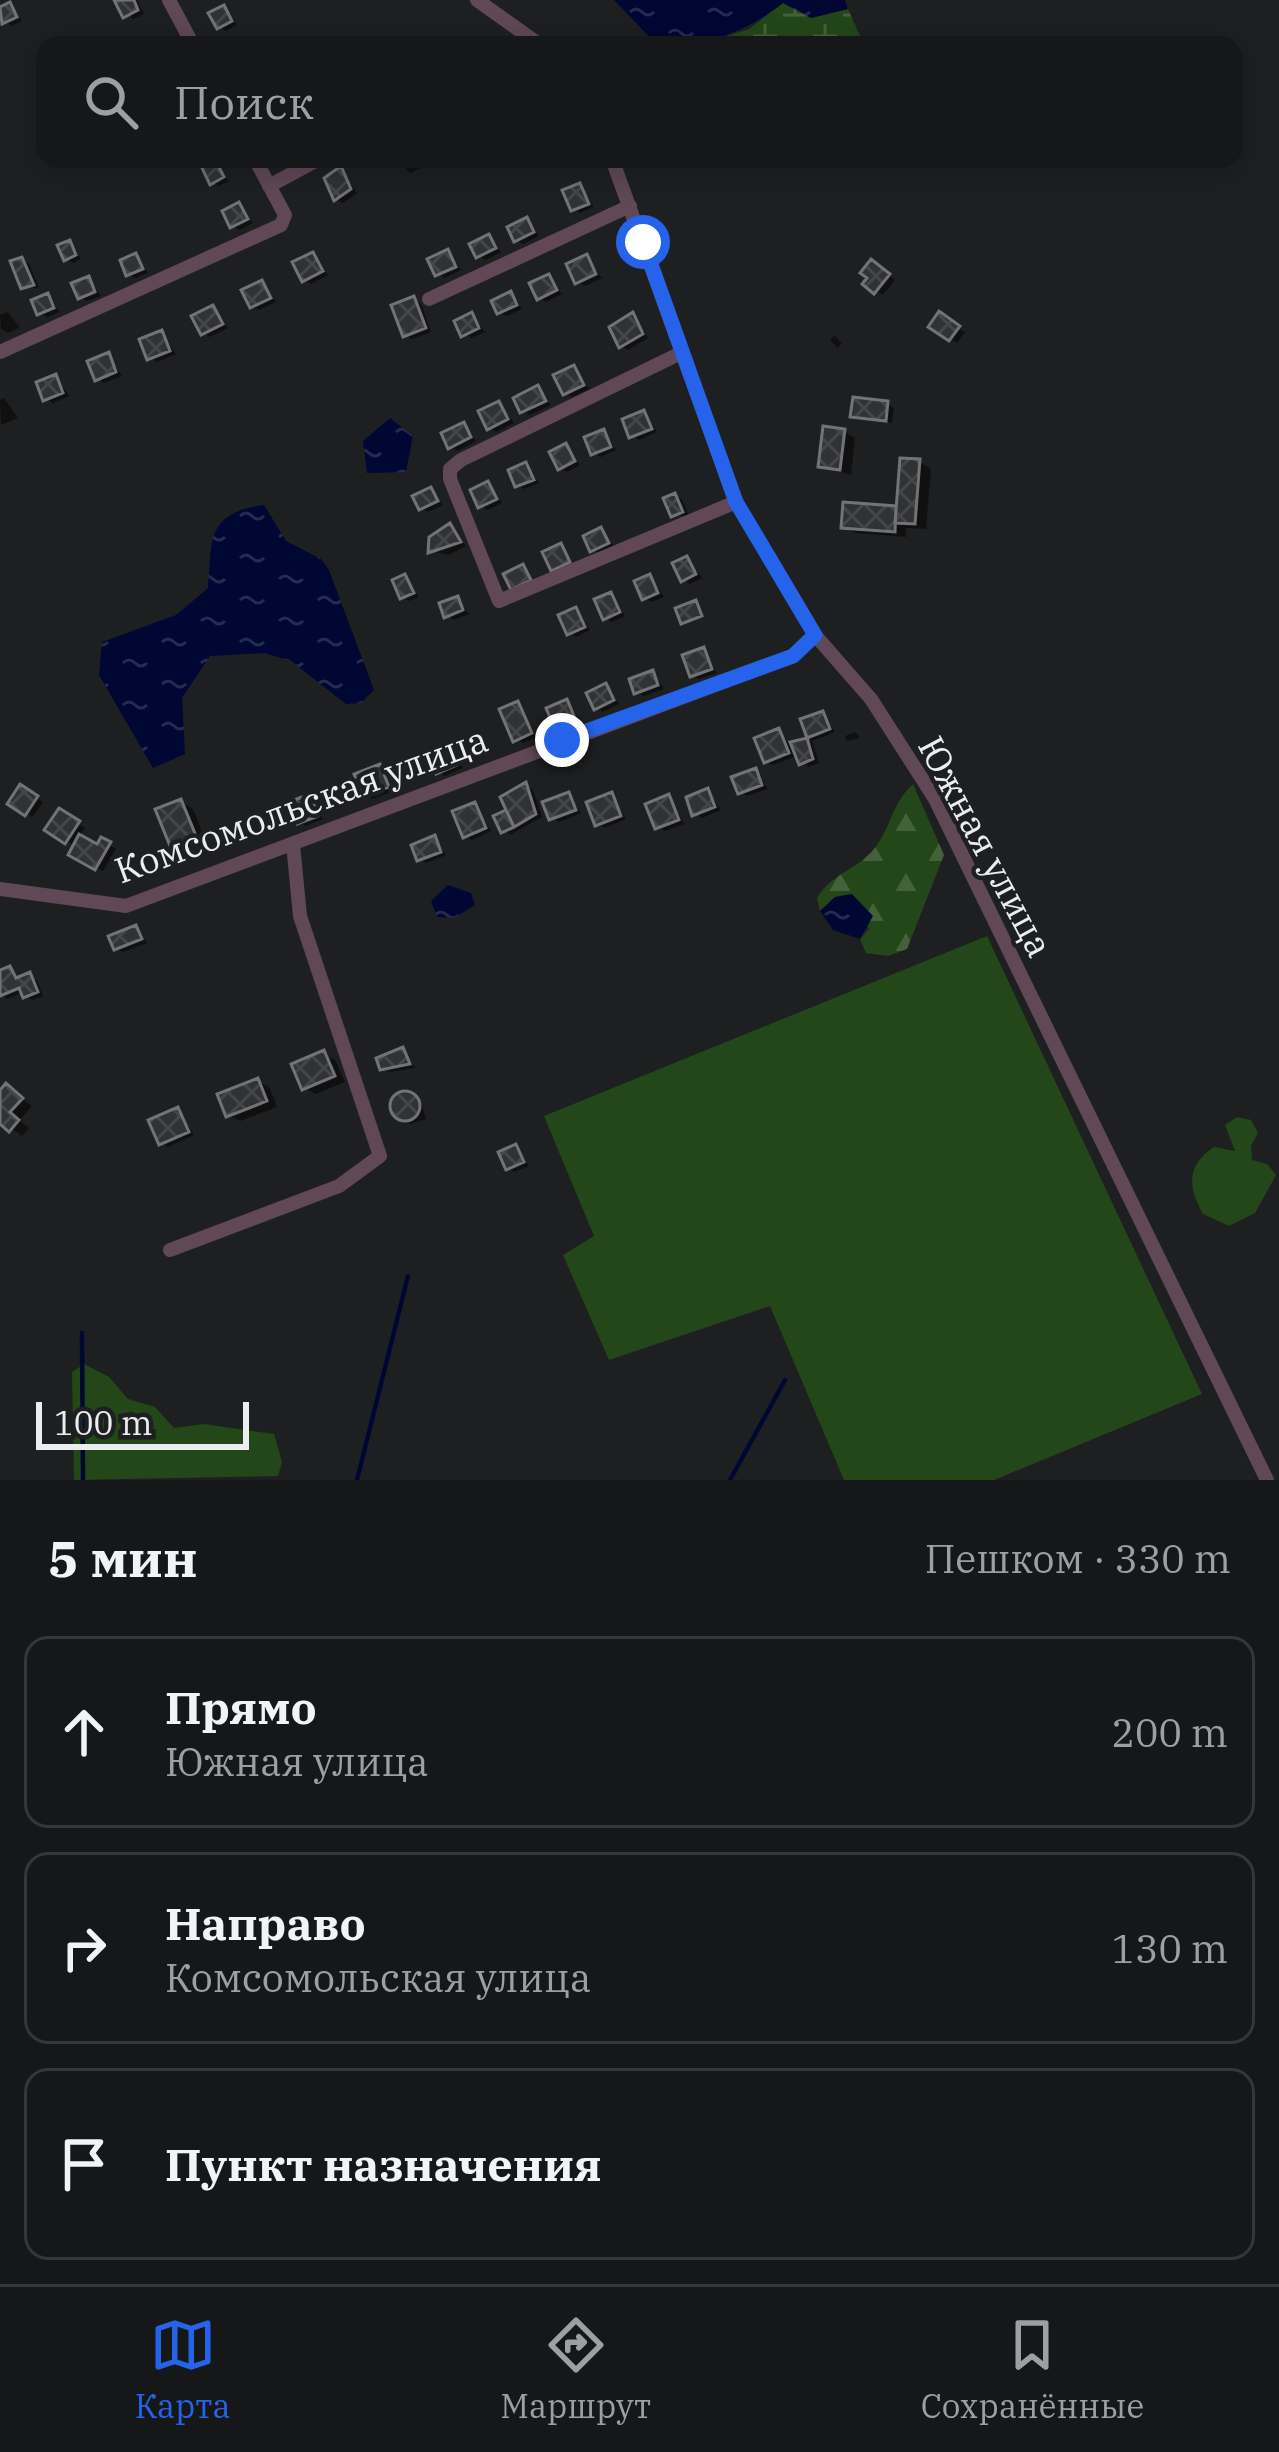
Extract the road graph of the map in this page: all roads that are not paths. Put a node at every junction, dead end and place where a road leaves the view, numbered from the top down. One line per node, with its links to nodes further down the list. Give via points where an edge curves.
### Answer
1 (169, 0): 3 (street)
2 (477, 0): 4 (street)
3 (188, 36)
4 (527, 36)
5 (259, 168): 8 (street)
6 (302, 168): 8 (street)
7 (615, 168): 9 (street, Южная улица)
8 (269, 186): 11 (street, via 285,215 263,237)
9 (630, 206): 10 (street); 12 (street, Южная улица)
10 (430, 299)
11 (0, 352)
12 (681, 352): 13 (street, Южная улица); 13 (street, via 450,469 499,602)
13 (736, 502): 14 (street, Южная улица)
14 (815, 635): 15 (street, Комсомольская улица, via 793,656); 18 (street, Южная улица, via 871,699 935,799)
15 (293, 844): 16 (street, Комсомольская улица, via 126,906); 17 (street, via 300,916 380,1156 339,1186)
16 (0, 889)
17 (170, 1250)
18 (1267, 1480)

